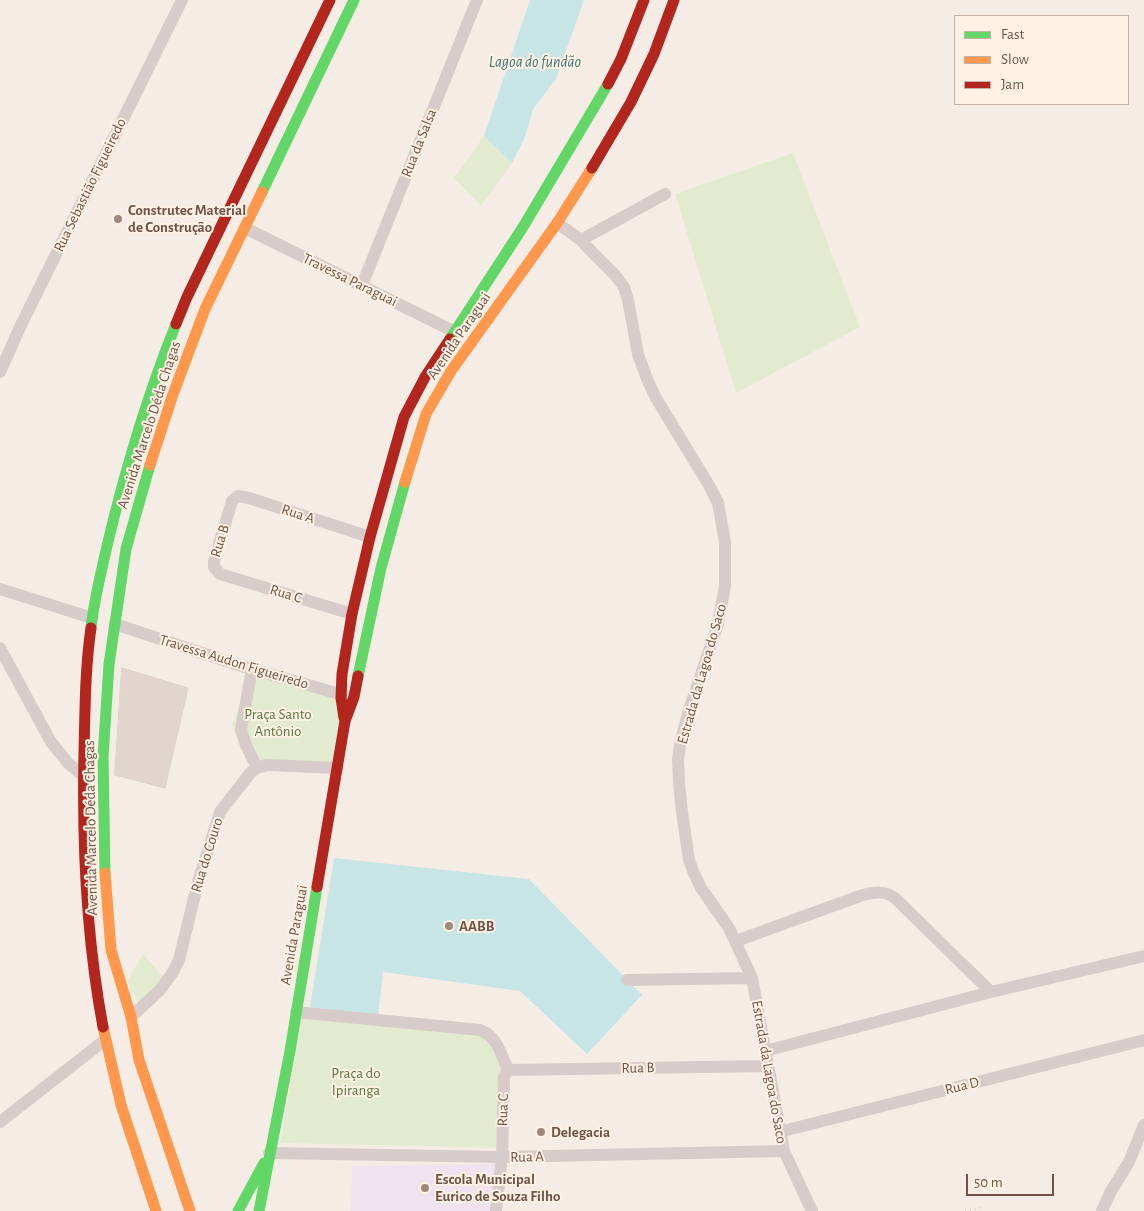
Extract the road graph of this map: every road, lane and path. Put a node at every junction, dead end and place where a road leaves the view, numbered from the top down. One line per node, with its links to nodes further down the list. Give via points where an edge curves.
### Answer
1 (182, 0): 17 (street, Rua Sebastião Figueiredo)
2 (330, 0): 7 (main road, Avenida Marcelo Déda Chagas)
3 (354, 0): 8 (main road, Avenida Marcelo Déda Chagas)
4 (477, 0): 15 (street, Rua da Salsa)
5 (644, 0): 16 (main road, Avenida Paraguai, via 604,92)
6 (674, 0): 12 (main road, Avenida Paraguai, via 654,54 631,102)
7 (258, 152): 8 (main road); 9 (main road, Avenida Marcelo Déda Chagas)
8 (277, 161): 10 (main road, Avenida Marcelo Déda Chagas)
9 (247, 175): 10 (main road); 20 (main road, Avenida Marcelo Déda Chagas, via 167,345 136,433)
10 (266, 183): 13 (main road, Avenida Marcelo Déda Chagas)
11 (665, 194): 14 (street)
12 (557, 223): 14 (street, Estrada da Lagoa do Saco); 31 (main road, Avenida Paraguai, via 451,371 426,414)
13 (245, 228): 15 (street, Travessa Paraguai); 21 (main road, Avenida Marcelo Déda Chagas, via 205,309 172,397)
14 (581, 240): 35 (street, Estrada da Lagoa do Saco, via 624,287 645,373 656,398 715,496 721,516 726,559 722,607 688,713 678,760 688,854 693,872)
15 (362, 285): 16 (street, Travessa Paraguai)
16 (455, 332): 19 (main road, Avenida Paraguai, via 425,377 404,417)
17 (0, 372)
18 (231, 505): 19 (street, Rua A, via 235,497 249,498); 24 (street, Rua B, via 213,564)
19 (370, 537): 26 (main road, Avenida Paraguai)
20 (108, 545): 21 (main road); 22 (main road, Avenida Marcelo Déda Chagas)
21 (126, 549): 23 (main road, Avenida Marcelo Déda Chagas)
22 (103, 564): 23 (main road); 27 (main road, Avenida Marcelo Déda Chagas)
23 (123, 569): 28 (main road, Avenida Marcelo Déda Chagas)
24 (220, 574): 26 (street, Rua C)
25 (0, 588): 27 (street)
26 (352, 614): 31 (main road, Avenida Paraguai, via 343,666)
27 (92, 618): 34 (main road, Avenida Marcelo Déda Chagas)
28 (115, 624): 30 (street, Travessa Audon Figueiredo); 41 (main road, Avenida Marcelo Déda Chagas, via 103,757 105,883 111,950)
29 (0, 648): 34 (street, via 51,742)
30 (252, 669): 31 (street, Travessa Audon Figueiredo); 32 (street, via 241,730)
31 (348, 696): 33 (main road, Avenida Paraguai)
32 (257, 768): 33 (street); 41 (street, Rua do Couro, via 250,772 217,819 180,960 160,990)
33 (337, 768): 40 (main road, Avenida Paraguai)
34 (83, 776): 42 (main road, Avenida Marcelo Déda Chagas, via 86,900 91,958)
35 (736, 940): 37 (street, Estrada da Lagoa do Saco); 39 (street, via 860,896 885,893 895,898)
36 (1144, 956): 39 (street)
37 (752, 978): 38 (street); 44 (street, Estrada da Lagoa do Saco)
38 (627, 980)
39 (991, 992): 44 (street)
40 (296, 1012): 46 (street, via 480,1030 494,1039); 53 (main road, Avenida Paraguai, via 283,1094)
41 (132, 1017): 50 (main road, Avenida Marcelo Déda Chagas, via 139,1060 156,1120)
42 (105, 1040): 47 (street); 51 (main road, Avenida Marcelo Déda Chagas, via 132,1127)
43 (1144, 1040): 49 (street, Rua D)
44 (765, 1050): 45 (street, Estrada da Lagoa do Saco)
45 (768, 1066): 46 (street, Rua B); 49 (street, Estrada da Lagoa do Saco)
46 (508, 1070): 54 (street, Rua C, via 504,1078)
47 (0, 1122)
48 (1144, 1125): 63 (street, via 1129,1162)
49 (779, 1132): 52 (street, Estrada da Lagoa do Saco)
50 (158, 1142): 51 (main road); 57 (main road, Avenida Marcelo Déda Chagas)
51 (134, 1150): 56 (main road, Avenida Marcelo Déda Chagas)
52 (784, 1151): 54 (street, Rua A); 61 (street, Estrada da Lagoa do Saco)
53 (269, 1153): 54 (street, Rua A); 58 (main road, Avenida Paraguai); 59 (main road, Avenida Paraguai, via 264,1196)
54 (502, 1158): 60 (street, Rua C)
55 (983, 1207): 62 (path)
56 (156, 1211)
57 (190, 1211)
58 (238, 1211)
59 (258, 1211)
60 (496, 1211)
61 (812, 1211)
62 (964, 1211)
63 (1102, 1211)

